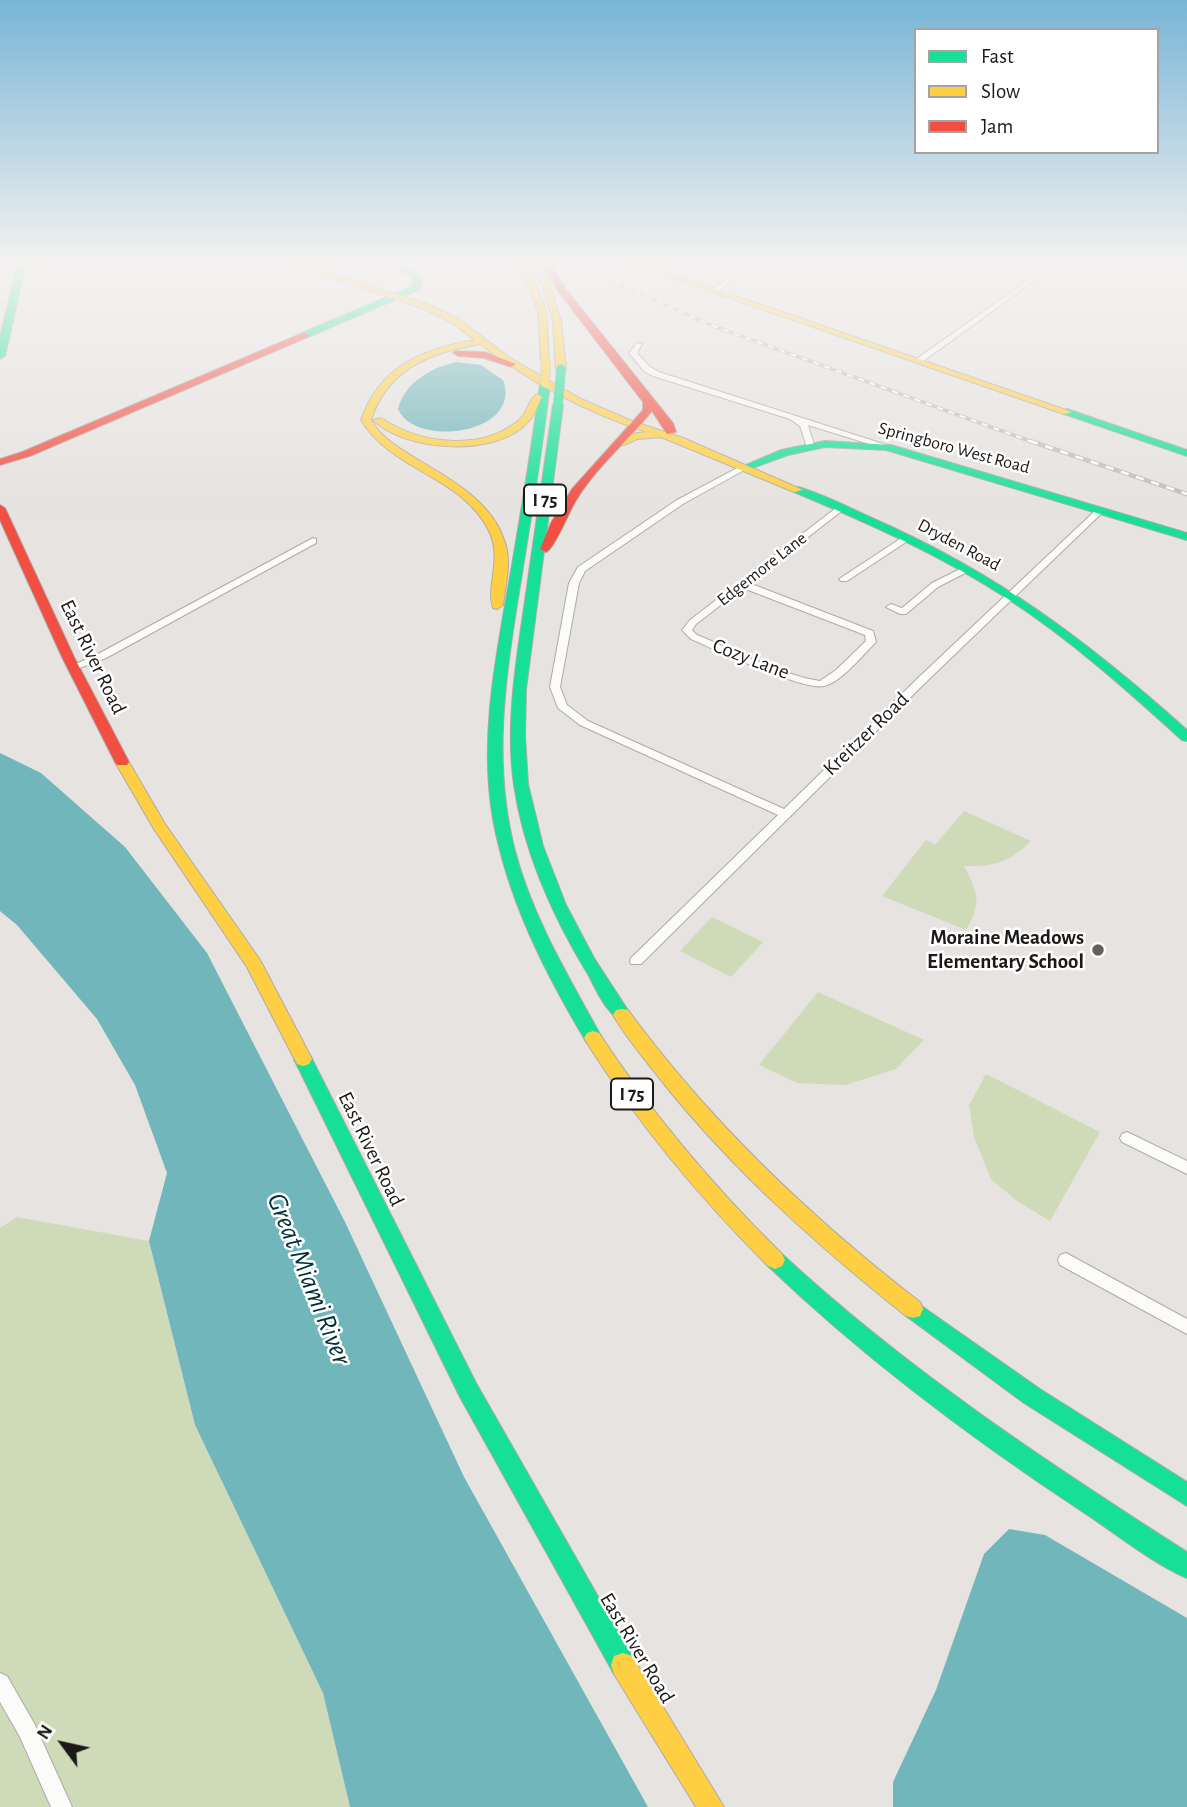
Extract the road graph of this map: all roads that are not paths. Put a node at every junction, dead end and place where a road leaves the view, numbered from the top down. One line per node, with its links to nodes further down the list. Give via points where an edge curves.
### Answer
1 (277, 346): 25 (main road)
2 (461, 346): 42 (main road, via 434,353 396,372 374,393 366,420 378,438 466,497 494,532 502,567 490,648)
3 (467, 346): 12 (main road)
4 (487, 346): 14 (main road, Dryden Road)
5 (500, 346): 19 (main road, Dryden Road)
6 (550, 346): 15 (main road, I 75)
7 (556, 346): 15 (main road, I 75)
8 (607, 346): 16 (main road)
9 (637, 346): 18 (street, via 632,353 651,372)
10 (878, 346): 13 (main road)
11 (938, 346): 13 (street)
12 (429, 359): 14 (main road, via 475,354); 17 (main road, via 392,382 377,401 380,423 405,438 458,442 503,434 528,417)
13 (919, 360): 24 (main road)
14 (511, 364): 19 (main road, Dryden Road, via 568,396)
15 (554, 365): 17 (main road, I 75, bridge); 36 (main road, I 75, bridge, via 558,405)
16 (639, 387): 19 (main road, via 649,405); 20 (main road, via 669,425)
17 (542, 392): 42 (main road, I 75)
18 (797, 419): 21 (street, via 806,428); 23 (street)
19 (636, 421): 20 (main road, Dryden Road); 22 (main road)
20 (669, 436): 22 (main road, via 635,436); 26 (main road, Dryden Road)
21 (810, 445): 23 (main road, Springboro West Road, via 848,443); 26 (main road, Springboro West Road, via 787,449)
22 (616, 446): 36 (main road, via 576,491 557,523)
23 (896, 449): 29 (main road, Springboro West Road)
24 (1187, 453)
25 (0, 463)
26 (744, 468): 28 (main road, Dryden Road); 44 (street, Springboro West Road, via 680,502 581,569 574,583 555,687 562,706 584,723)
27 (0, 508): 40 (main road, East River Road)
28 (839, 510): 31 (main road, Dryden Road); 35 (street, Edgemore Lane)
29 (1100, 511): 30 (main road, Springboro West Road); 37 (street, Kreitzer Road)
30 (1187, 537)
31 (906, 538): 33 (main road, Dryden Road); 34 (street)
32 (313, 541): 40 (street)
33 (966, 569): 37 (main road, Dryden Road); 38 (street, via 935,585 903,612)
34 (844, 579)
35 (742, 584): 39 (street, Edgemore Lane); 41 (street, via 866,631 872,639 826,682)
36 (531, 594): 50 (main road, I 75, via 516,732 525,809 562,912 602,985 645,1046 729,1146 803,1220 866,1273 986,1362)
37 (1010, 595): 43 (main road, Dryden Road, via 1078,641); 44 (street, Kreitzer Road)
38 (891, 607)
39 (687, 631): 41 (street, Cozy Lane)
40 (74, 667): 54 (main road, East River Road, via 144,803 257,968 502,1452 610,1644)
41 (817, 684)
42 (497, 697): 51 (main road, I 75, via 494,745 500,811 524,903 570,1001 682,1161 778,1262 893,1364 998,1441)
43 (1187, 737)
44 (785, 814): 45 (street, Kreitzer Road)
45 (636, 961)
46 (1127, 1138): 47 (street)
47 (1187, 1168)
48 (1066, 1260): 49 (street)
49 (1187, 1326)
50 (1187, 1495)
51 (1187, 1566)
52 (0, 1683): 53 (street)
53 (62, 1807)
54 (712, 1807)

